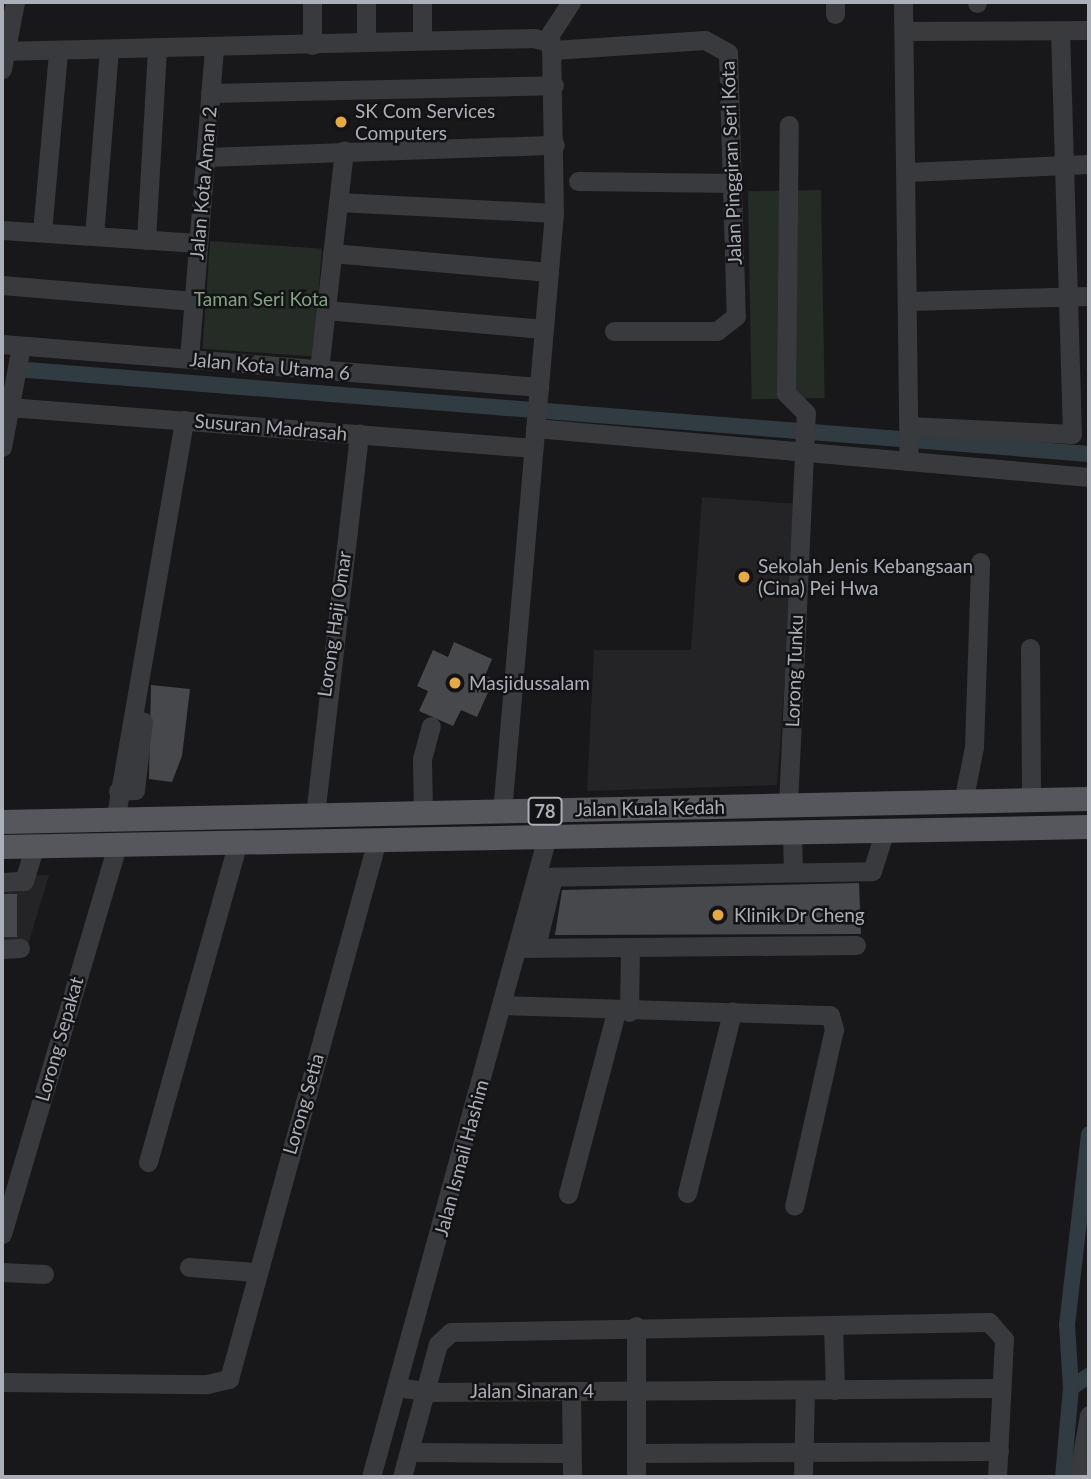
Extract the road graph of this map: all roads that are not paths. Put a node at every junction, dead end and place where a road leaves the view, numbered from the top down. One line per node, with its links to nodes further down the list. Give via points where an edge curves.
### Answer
1 (15, 2): 18 (street)
2 (312, 2): 12 (street)
3 (366, 2): 11 (street)
4 (422, 2): 10 (street)
5 (570, 2): 13 (street)
6 (903, 2): 8 (street)
7 (1089, 30): 9 (street)
8 (904, 31): 9 (street); 27 (street)
9 (1060, 31): 26 (street)
10 (422, 40): 11 (street, Jalan Pinggiran Seri Kota); 13 (street, Jalan Pinggiran Seri Kota)
11 (366, 41): 12 (street, Jalan Pinggiran Seri Kota)
12 (312, 45): 14 (street, Jalan Pinggiran Seri Kota)
13 (550, 45): 19 (street); 29 (street, Jalan Pinggiran Seri Kota, via 705,40 719,45 728,53)
14 (214, 48): 17 (street, Jalan Pinggiran Seri Kota); 20 (street, Jalan Kota Aman 2)
15 (58, 51): 16 (street, Jalan Pinggiran Seri Kota); 18 (street, Jalan Pinggiran Seri Kota); 33 (street)
16 (109, 51): 17 (street, Jalan Pinggiran Seri Kota); 34 (street)
17 (157, 51): 35 (street)
18 (3, 57)
19 (554, 85): 20 (street); 22 (street)
20 (210, 93): 24 (street, Jalan Kota Aman 2)
21 (789, 125): 55 (street, Lorong Tunku, via 786,393 806,413)
22 (555, 145): 23 (street); 31 (street)
23 (344, 150): 24 (street); 30 (street)
24 (205, 157): 36 (street, Jalan Kota Aman 2)
25 (1089, 164): 26 (street)
26 (1067, 165): 27 (street); 40 (street)
27 (908, 172): 42 (street)
28 (578, 181): 29 (street)
29 (733, 183): 45 (street, Jalan Pinggiran Seri Kota, via 732,324 718,331)
30 (338, 202): 31 (street); 37 (street)
31 (554, 213): 38 (street)
32 (2, 230): 33 (street)
33 (42, 232): 34 (street)
34 (94, 236): 35 (street)
35 (146, 240): 36 (street)
36 (198, 243): 41 (street, Jalan Kota Aman 2)
37 (332, 253): 38 (street); 43 (street)
38 (549, 272): 44 (street)
39 (2, 285): 41 (street)
40 (1080, 296): 42 (street); 54 (street, via 1072,434)
41 (194, 301): 47 (street, Jalan Kota Aman 2)
42 (909, 301): 54 (street)
43 (326, 310): 44 (street); 48 (street)
44 (544, 329): 51 (street)
45 (614, 331)
46 (11, 345): 47 (street, Jalan Kota Utama 6); 49 (street)
47 (189, 359): 48 (street, Jalan Kota Utama 6)
48 (320, 370): 51 (street, Jalan Kota Utama 6)
49 (7, 384): 50 (street)
50 (9, 407): 52 (street, Susuran Madrasah); 56 (street)
51 (537, 407): 55 (street, Jalan Kota Utama 6); 57 (street)
52 (184, 420): 53 (street, Susuran Madrasah); 63 (street, Lorong Sepakat)
53 (359, 434): 57 (street, Susuran Madrasah); 70 (street, Lorong Haji Omar)
54 (909, 442): 55 (street, Jalan Kota Utama 6); 58 (street)
55 (804, 445): 67 (street, Lorong Tunku)
56 (2, 447)
57 (533, 448): 68 (street)
58 (1089, 477)
59 (980, 562): 66 (street, via 974,747)
60 (1030, 648): 65 (street)
61 (145, 703): 63 (street, via 135,790)
62 (431, 726): 69 (street, via 422,759)
63 (118, 792): 75 (street, Lorong Sepakat)
64 (1089, 799): 65 (main road, Jalan Kuala Kedah / 78)
65 (1031, 800): 66 (main road, Jalan Kuala Kedah / 78)
66 (963, 802): 67 (main road, Jalan Kuala Kedah / 78)
67 (788, 806): 68 (main road, Jalan Kuala Kedah / 78)
68 (502, 811): 69 (main road, Jalan Kuala Kedah / 78)
69 (423, 813): 70 (main road, Jalan Kuala Kedah / 78)
70 (314, 815): 75 (main road, Jalan Kuala Kedah / 78)
71 (2, 822): 75 (main road, Jalan Kuala Kedah / 78)
72 (1089, 827): 73 (main road, Jalan Kuala Kedah / 78)
73 (885, 830): 74 (main road, Jalan Kuala Kedah / 78); 81 (street, via 872,871)
74 (792, 832): 76 (main road, Jalan Kuala Kedah / 78); 81 (street)
75 (116, 833): 78 (main road, Jalan Kuala Kedah / 78); 79 (main road, Jalan Kuala Kedah / 78); 94 (street, Lorong Sepakat)
76 (547, 837): 77 (main road, Jalan Kuala Kedah / 78); 82 (street, Jalan Ismail Hashim)
77 (377, 840): 78 (main road, Jalan Kuala Kedah / 78); 97 (street, Lorong Setia)
78 (238, 842): 90 (street)
79 (35, 846): 80 (main road, Jalan Kuala Kedah / 78); 83 (street, via 24,881)
80 (2, 847)
81 (793, 872): 82 (street)
82 (545, 877): 84 (street, Jalan Ismail Hashim)
83 (2, 882)
84 (520, 941): 86 (street); 87 (street, Jalan Ismail Hashim)
85 (856, 945): 86 (street)
86 (629, 948): 88 (street)
87 (503, 1005): 88 (street); 102 (street, Jalan Ismail Hashim)
88 (622, 1012): 89 (street); 92 (street)
89 (732, 1012): 91 (street); 93 (street, via 825,1012 834,1019)
90 (148, 1162)
91 (687, 1193)
92 (568, 1194)
93 (794, 1206)
94 (2, 1234)
95 (189, 1267): 97 (street)
96 (2, 1272): 98 (street)
97 (255, 1272): 101 (street, Lorong Setia, via 229,1379 207,1384)
98 (44, 1274)
99 (833, 1325): 100 (street); 103 (street, via 997,1324 1004,1339); 105 (street)
100 (636, 1326): 107 (street); 108 (street, via 444,1334)
101 (2, 1382)
102 (398, 1387): 108 (street, Jalan Sinaran 4); 115 (street, Jalan Ismail Hashim)
103 (1000, 1388): 105 (street, Jalan Sinaran 4); 111 (street)
104 (805, 1390): 105 (street, Jalan Sinaran 4); 107 (street, Jalan Sinaran 4); 110 (street)
105 (835, 1390)
106 (571, 1391): 107 (street, Jalan Sinaran 4); 108 (street, Jalan Sinaran 4); 113 (street)
107 (637, 1391): 114 (street)
108 (428, 1392): 112 (street)
109 (1089, 1415): 121 (street)
110 (804, 1451): 111 (street); 114 (street); 119 (street)
111 (999, 1451): 120 (street)
112 (410, 1452): 113 (street); 116 (street)
113 (570, 1453): 117 (street)
114 (636, 1453): 118 (street)
115 (372, 1477)
116 (402, 1477)
117 (572, 1477)
118 (636, 1477)
119 (803, 1477)
120 (997, 1477)
121 (1078, 1477)

